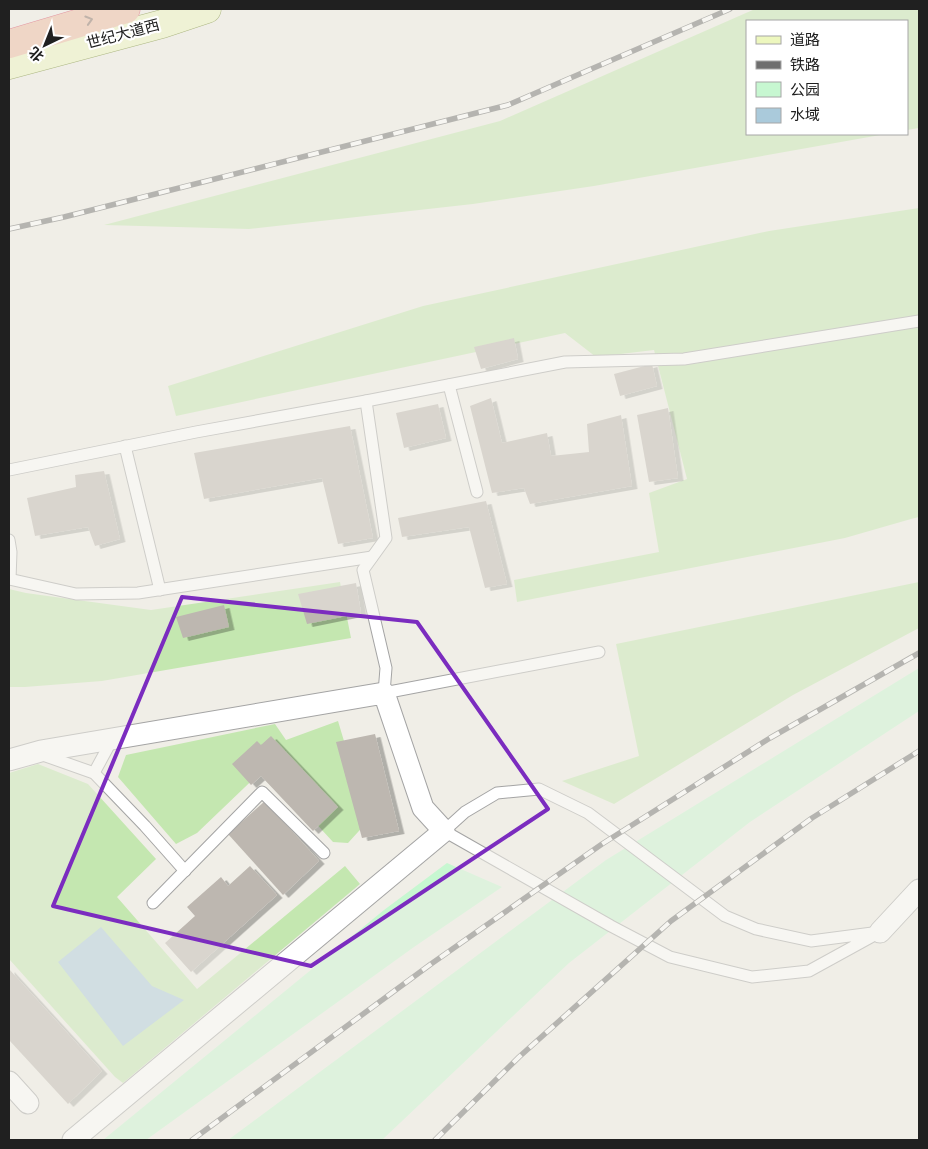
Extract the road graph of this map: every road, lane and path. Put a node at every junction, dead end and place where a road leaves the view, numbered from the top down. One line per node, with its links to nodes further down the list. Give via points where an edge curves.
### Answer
1 (126, 9): 3 (highway, one-way to 1)
2 (207, 9): 4 (main road, 世纪大道西)
3 (9, 44)
4 (9, 65)
5 (919, 321): 6 (lane, via 684,359 565,362)
6 (450, 385): 7 (lane); 10 (lane)
7 (366, 401): 8 (lane); 12 (lane, via 386,538)
8 (125, 446): 9 (lane); 14 (lane)
9 (9, 470)
10 (477, 492)
11 (9, 540): 13 (lane, via 12,552)
12 (372, 557): 14 (lane); 16 (lane, via 362,570 386,668)
13 (9, 579): 14 (lane, via 76,594 138,594)
14 (160, 590)
15 (599, 652): 16 (lane)
16 (384, 693): 17 (street); 21 (street, via 423,808)
17 (113, 738): 18 (street); 20 (lane)
18 (34, 752): 19 (street); 20 (lane)
19 (9, 760)
20 (94, 773): 23 (lane)
21 (444, 831): 26 (lane, via 670,957 752,977 809,971); 26 (lane, via 465,812 497,793 539,788 588,813 725,916 740,923 811,941); 29 (street)
22 (324, 853): 23 (lane, via 262,792)
23 (185, 871): 25 (lane)
24 (919, 890): 26 (street)
25 (152, 903)
26 (880, 932)
27 (10, 1087): 28 (street)
28 (28, 1103)
29 (73, 1140)

